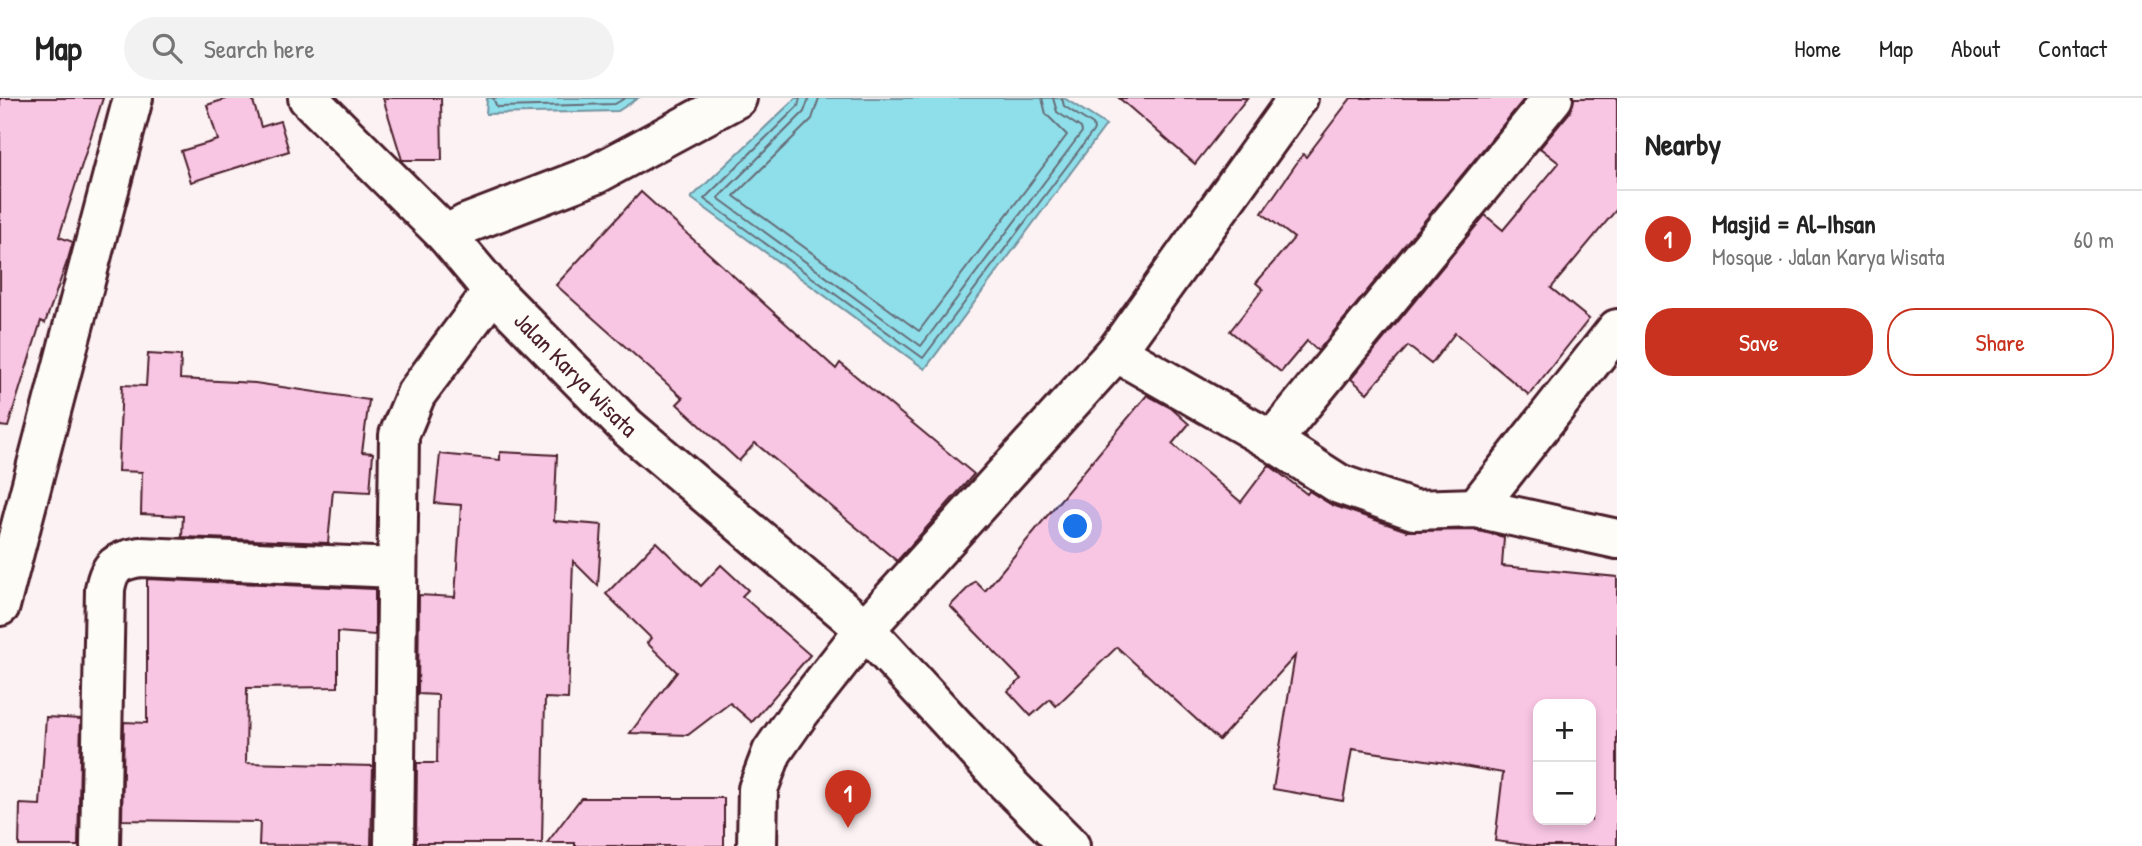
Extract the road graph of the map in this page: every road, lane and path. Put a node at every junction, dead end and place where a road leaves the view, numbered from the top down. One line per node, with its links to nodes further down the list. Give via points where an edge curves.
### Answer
1 (134, 98): 14 (street)
2 (308, 98): 6 (street, Jalan Karya Wisata)
3 (737, 98): 6 (street, via 596,174)
4 (1298, 98): 9 (street)
5 (1553, 98): 10 (street)
6 (446, 235): 7 (street, Jalan Karya Wisata)
7 (493, 292): 13 (street, via 416,394 399,435); 15 (street, Jalan Karya Wisata, via 627,427)
8 (1617, 329): 11 (street)
9 (1115, 352): 10 (street); 15 (street)
10 (1272, 442): 11 (street, via 1339,484 1414,510)
11 (1476, 508): 12 (street)
12 (1617, 539)
13 (396, 568): 16 (street, via 140,557 120,561 112,568 105,589); 17 (street)
14 (0, 606)
15 (865, 629): 18 (street, via 772,752 758,789); 19 (street, Jalan Karya Wisata)
16 (100, 846)
17 (394, 846)
18 (757, 846)
19 (1070, 846)

